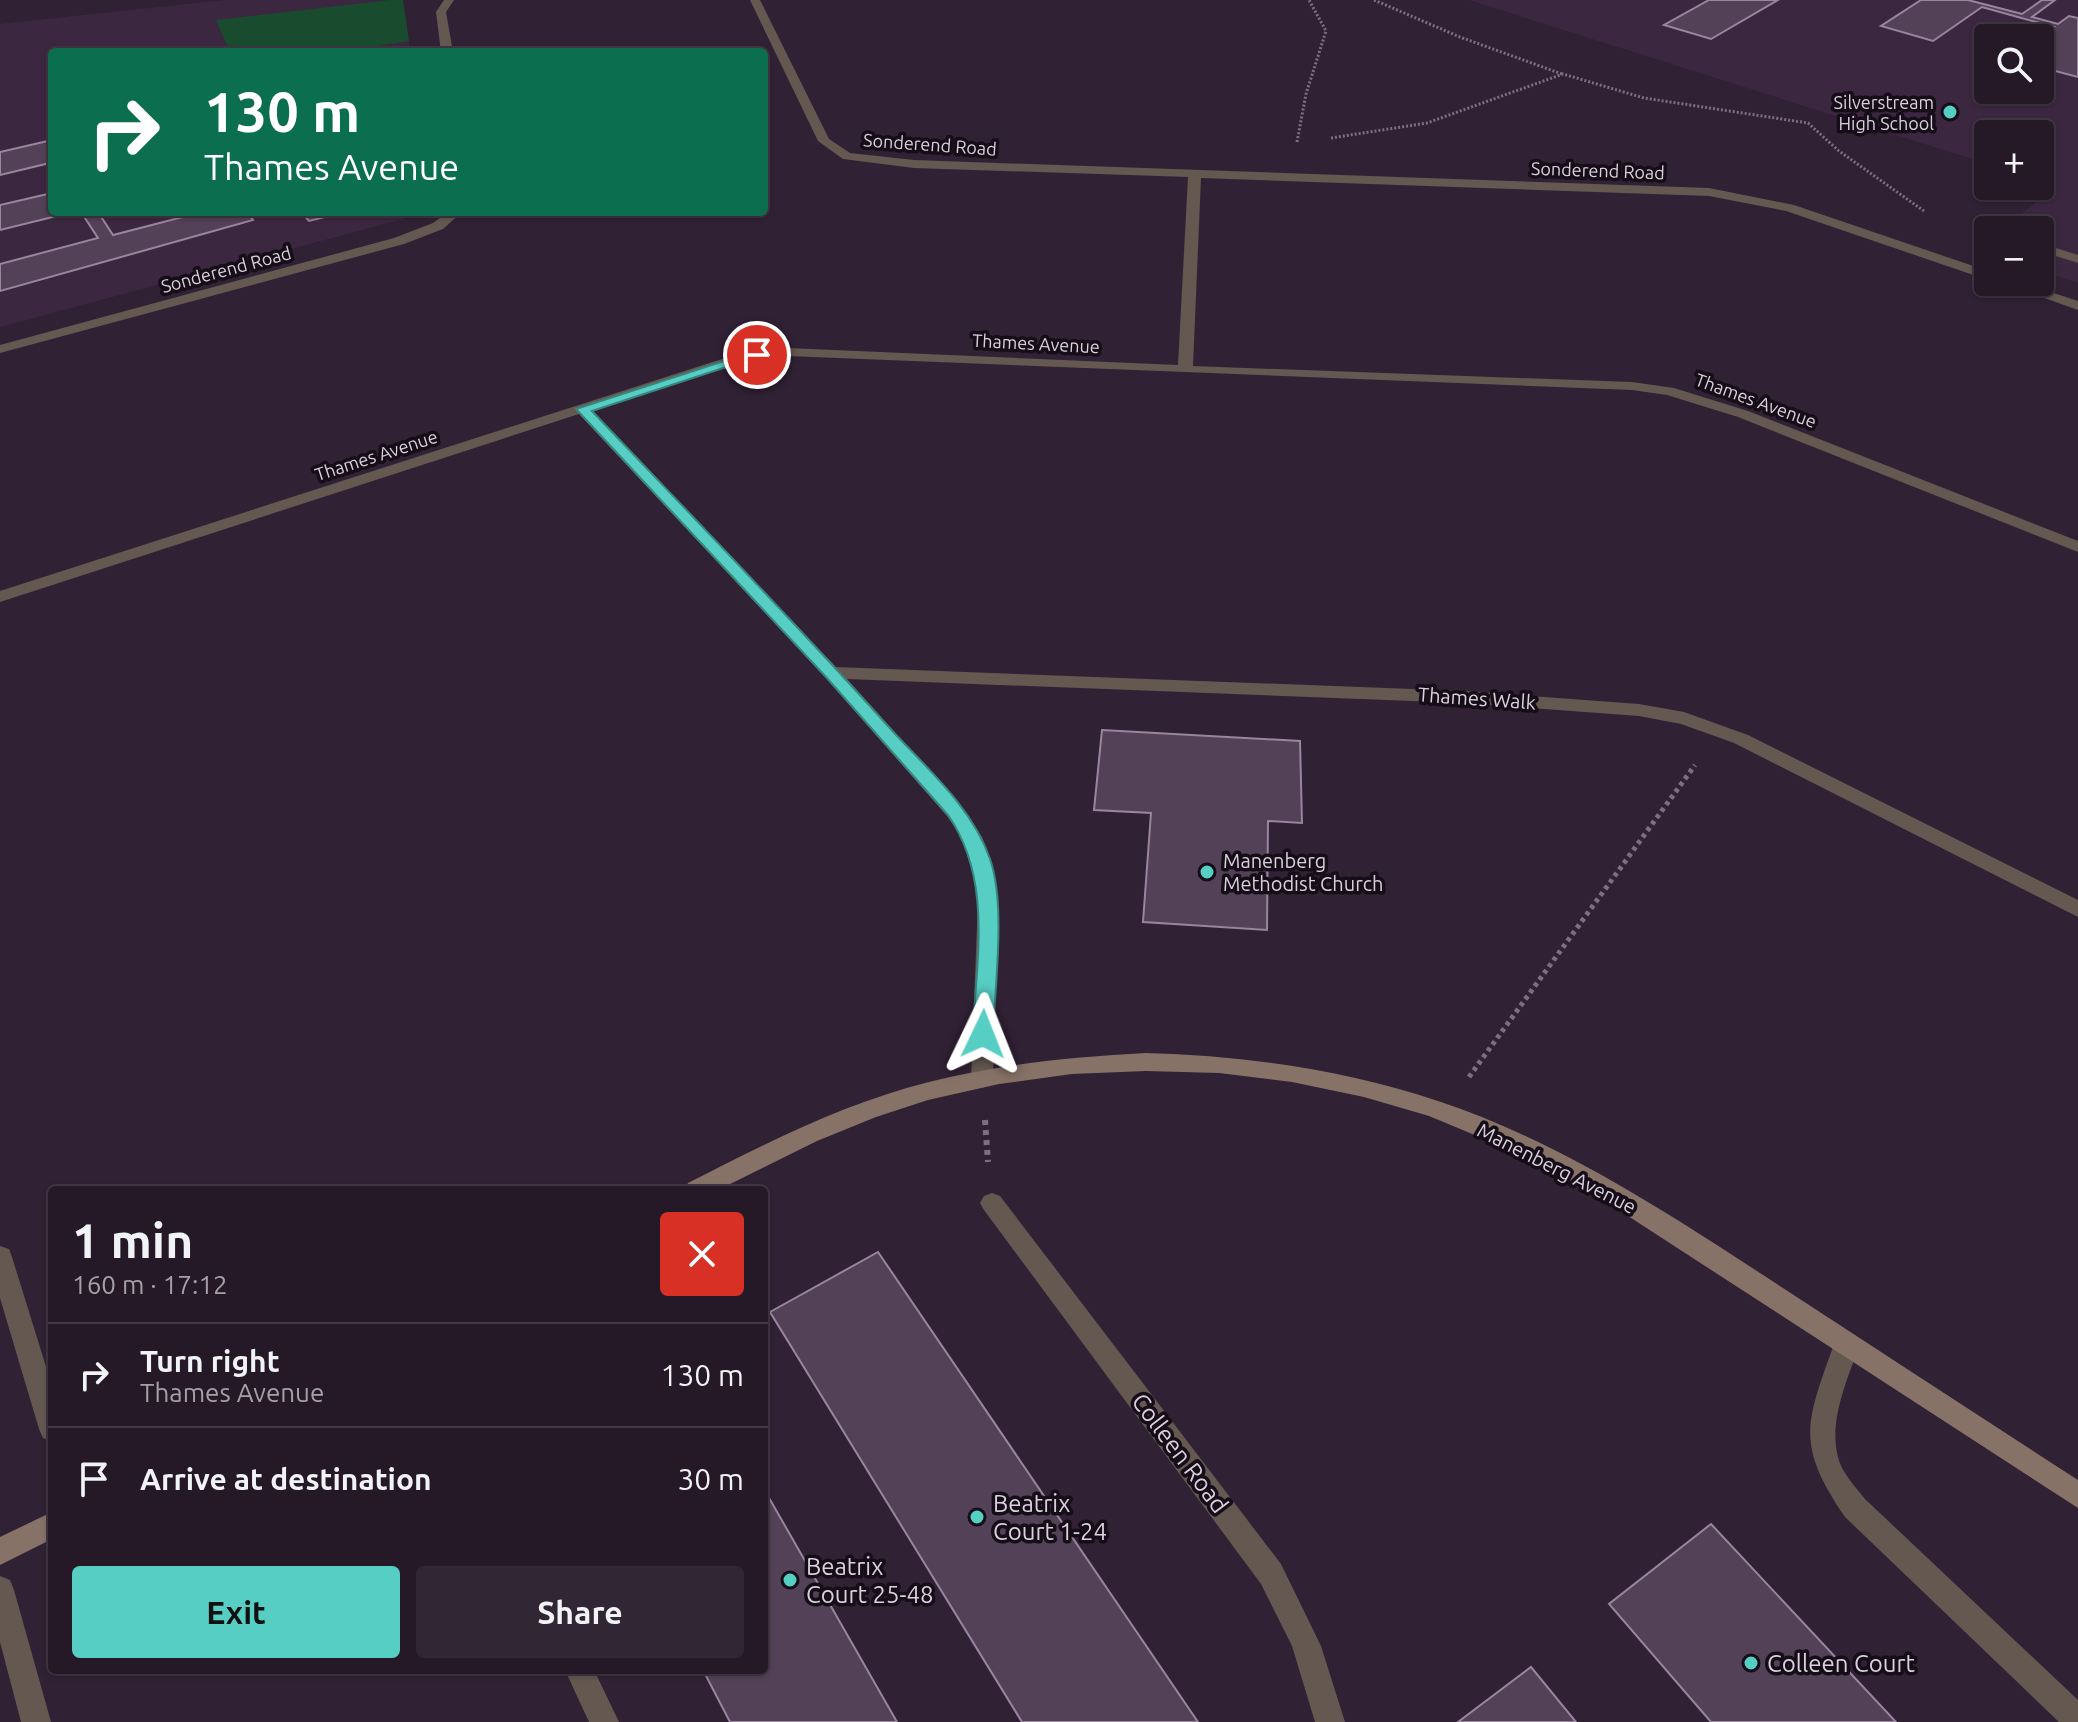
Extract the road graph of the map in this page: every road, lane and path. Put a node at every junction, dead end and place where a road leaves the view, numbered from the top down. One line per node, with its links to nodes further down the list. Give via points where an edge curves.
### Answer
1 (449, 0): 5 (street, via 441,12)
2 (755, 0): 9 (street, Sonderend Road, via 824,141 847,156 914,164)
3 (1309, 0): 8 (path, via 1326,31 1297,144)
4 (1374, 0): 6 (path)
5 (446, 48)
6 (1563, 74): 7 (path, via 1427,123); 12 (path, via 1644,98 1808,123 1954,232)
7 (1326, 139)
8 (1311, 141)
9 (1195, 173): 12 (street, Sonderend Road, via 1709,192 1764,200); 18 (street)
10 (451, 216): 17 (street, Sonderend Road, via 399,241)
11 (2054, 251): 13 (street)
12 (1920, 253): 14 (street, Sonderend Road)
13 (2078, 259)
14 (1974, 271)
15 (2048, 296): 16 (street)
16 (2078, 306)
17 (0, 349)
18 (1185, 370): 19 (street, Thames Avenue, via 788,352 725,362); 20 (street, Thames Avenue, via 1669,391 1743,414)
19 (583, 409): 21 (street, Thames Avenue); 22 (street)
20 (2078, 547)
21 (0, 597)
22 (831, 673): 23 (street, Thames Walk, via 1464,697 1639,710); 26 (street, via 954,811 982,863 988,900)
23 (1719, 731): 24 (street, Thames Walk); 25 (path)
24 (2078, 909)
25 (1468, 1078)
26 (982, 1079): 27 (street, Manenberg Avenue, via 851,1117); 28 (path); 30 (street, Manenberg Avenue, via 1086,1065 1247,1066 1335,1080 1418,1103 1501,1135 1593,1181)
27 (704, 1186)
28 (992, 1203): 40 (street, Colleen Road, via 1271,1574 1297,1617)
29 (0, 1257): 31 (street)
30 (1847, 1344): 32 (street, Manenberg Avenue); 37 (street, via 1821,1439 1831,1473 1855,1508)
31 (48, 1416)
32 (2078, 1495)
33 (48, 1527): 34 (street)
34 (0, 1551)
35 (0, 1590): 38 (street)
36 (581, 1674): 39 (street)
37 (2078, 1720)
38 (36, 1722)
39 (604, 1722)
40 (1330, 1722)

